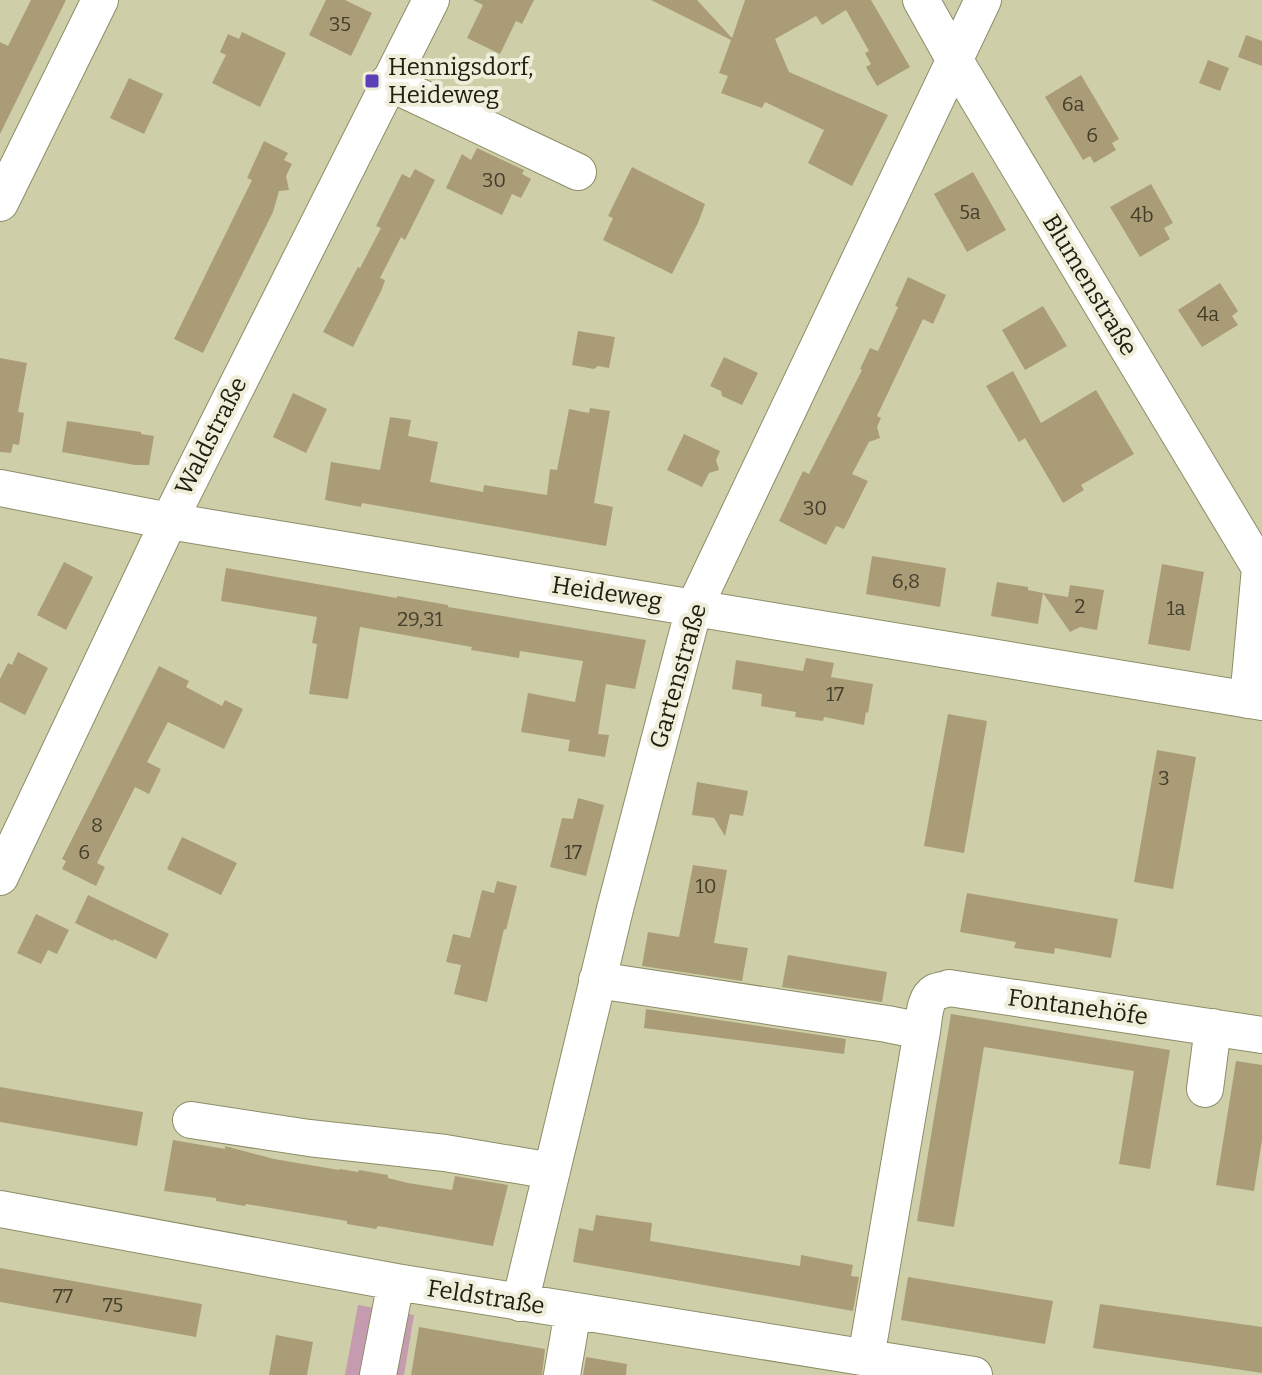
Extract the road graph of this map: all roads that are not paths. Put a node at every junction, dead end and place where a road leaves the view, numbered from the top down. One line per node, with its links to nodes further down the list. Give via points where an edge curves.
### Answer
1 (100, 0): 8 (street)
2 (431, 0): 6 (street, Waldstraße)
3 (921, 0): 5 (street, Blumenstraße)
4 (983, 0): 5 (street, Gartenstraße)
5 (954, 59): 11 (street, Blumenstraße); 12 (street, Gartenstraße)
6 (388, 82): 7 (street); 10 (street, Waldstraße)
7 (578, 172)
8 (0, 203)
9 (0, 488): 10 (street, Heideweg)
10 (169, 521): 12 (street, Heideweg); 14 (street, Waldstraße)
11 (1260, 568): 13 (street)
12 (694, 608): 13 (street, Heideweg); 15 (street, Gartenstraße)
13 (1255, 701)
14 (0, 877)
15 (597, 980): 17 (street); 21 (street, Gartenstraße)
16 (1213, 1027): 17 (street, Fontanehöfe, via 949,988 930,997); 18 (street, Fontanehöfe); 19 (street)
17 (922, 1031): 26 (street, Fontanehöfe)
18 (1262, 1035)
19 (1205, 1089)
20 (191, 1120): 21 (street)
21 (552, 1171): 24 (street, Gartenstraße)
22 (0, 1209): 23 (street, Feldstraße)
23 (396, 1282): 24 (street, Feldstraße); 27 (street)
24 (520, 1303): 25 (street, Feldstraße)
25 (573, 1311): 26 (street, Feldstraße); 28 (street)
26 (866, 1358): 29 (street, Feldstraße)
27 (378, 1375)
28 (562, 1375)
29 (974, 1375)

